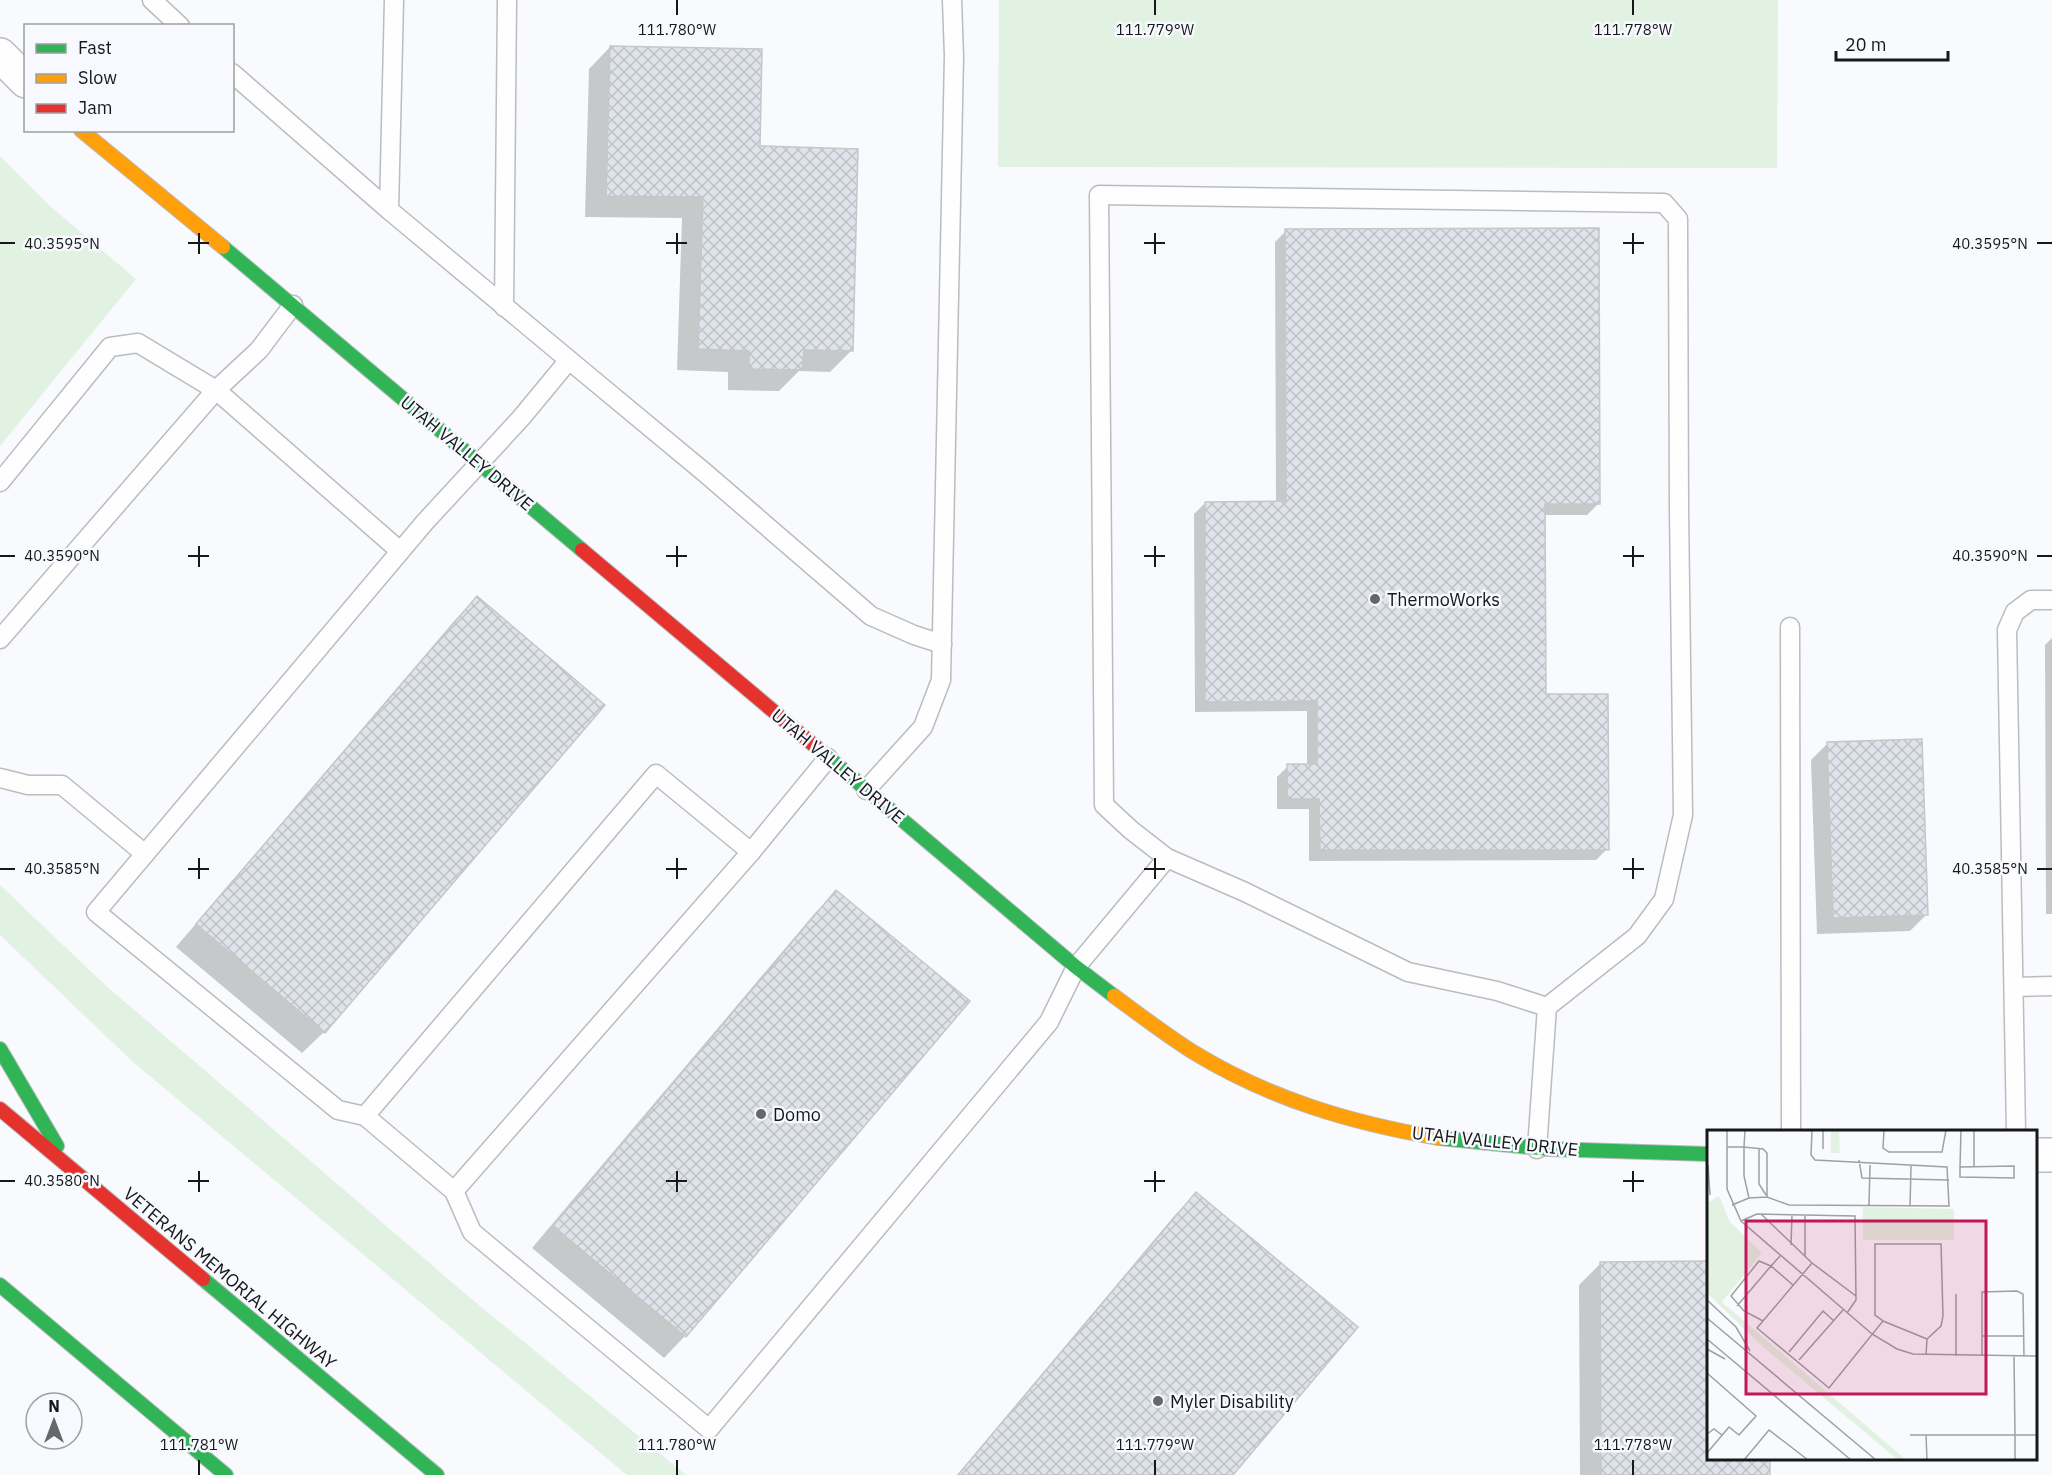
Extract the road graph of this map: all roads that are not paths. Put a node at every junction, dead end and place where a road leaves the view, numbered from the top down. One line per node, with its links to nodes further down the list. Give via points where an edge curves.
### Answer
1 (152, 0): 5 (lane)
2 (394, 0): 10 (lane)
3 (507, 0): 12 (lane)
4 (952, 0): 21 (lane, via 954,68)
5 (178, 24)
6 (0, 55): 8 (street)
7 (234, 75): 10 (lane)
8 (24, 79)
9 (83, 132): 11 (main road, UTAH VALLEY DRIVE)
10 (389, 210): 12 (lane)
11 (293, 305): 14 (lane, via 259,350); 15 (main road, UTAH VALLEY DRIVE)
12 (504, 307): 13 (lane)
13 (569, 360): 15 (lane); 21 (lane, via 871,616)
14 (216, 390): 16 (lane, via 138,343 110,347); 17 (lane); 20 (lane)
15 (479, 463): 17 (lane); 22 (main road, UTAH VALLEY DRIVE)
16 (0, 482)
17 (400, 551): 26 (lane)
18 (2052, 600): 30 (lane, via 2031,600 2015,612 2007,630)
19 (1790, 627): 35 (lane)
20 (0, 639)
21 (942, 644): 24 (lane, via 941,680 923,727)
22 (828, 758): 24 (main road, UTAH VALLEY DRIVE); 25 (lane)
23 (0, 778): 26 (lane, via 28,785 62,785)
24 (866, 790): 28 (main road, UTAH VALLEY DRIVE)
25 (751, 852): 34 (lane, via 656,774); 40 (lane)
26 (144, 854): 34 (lane, via 96,912 338,1110)
27 (1167, 858): 28 (lane); 31 (lane, via 1408,972 1497,991); 31 (lane, via 1104,805 1099,195 1664,203 1678,219 1683,815 1664,898 1637,936)
28 (1076, 967): 37 (main road, UTAH VALLEY DRIVE, via 1184,1046 1287,1099 1343,1119 1430,1137); 40 (lane, via 1049,1022 709,1429 472,1232)
29 (2052, 986): 30 (lane)
30 (2014, 987): 36 (lane)
31 (1547, 1007): 37 (lane)
32 (0, 1048): 39 (main road)
33 (0, 1109): 39 (main road, VETERANS MEMORIAL HIGHWAY)
34 (365, 1116): 40 (lane)
35 (1791, 1130)
36 (2016, 1130)
37 (1537, 1149): 38 (main road, UTAH VALLEY DRIVE)
38 (1707, 1154)
39 (70, 1168): 43 (main road, VETERANS MEMORIAL HIGHWAY)
40 (454, 1191)
41 (0, 1285): 42 (main road)
42 (226, 1475)
43 (437, 1475)

